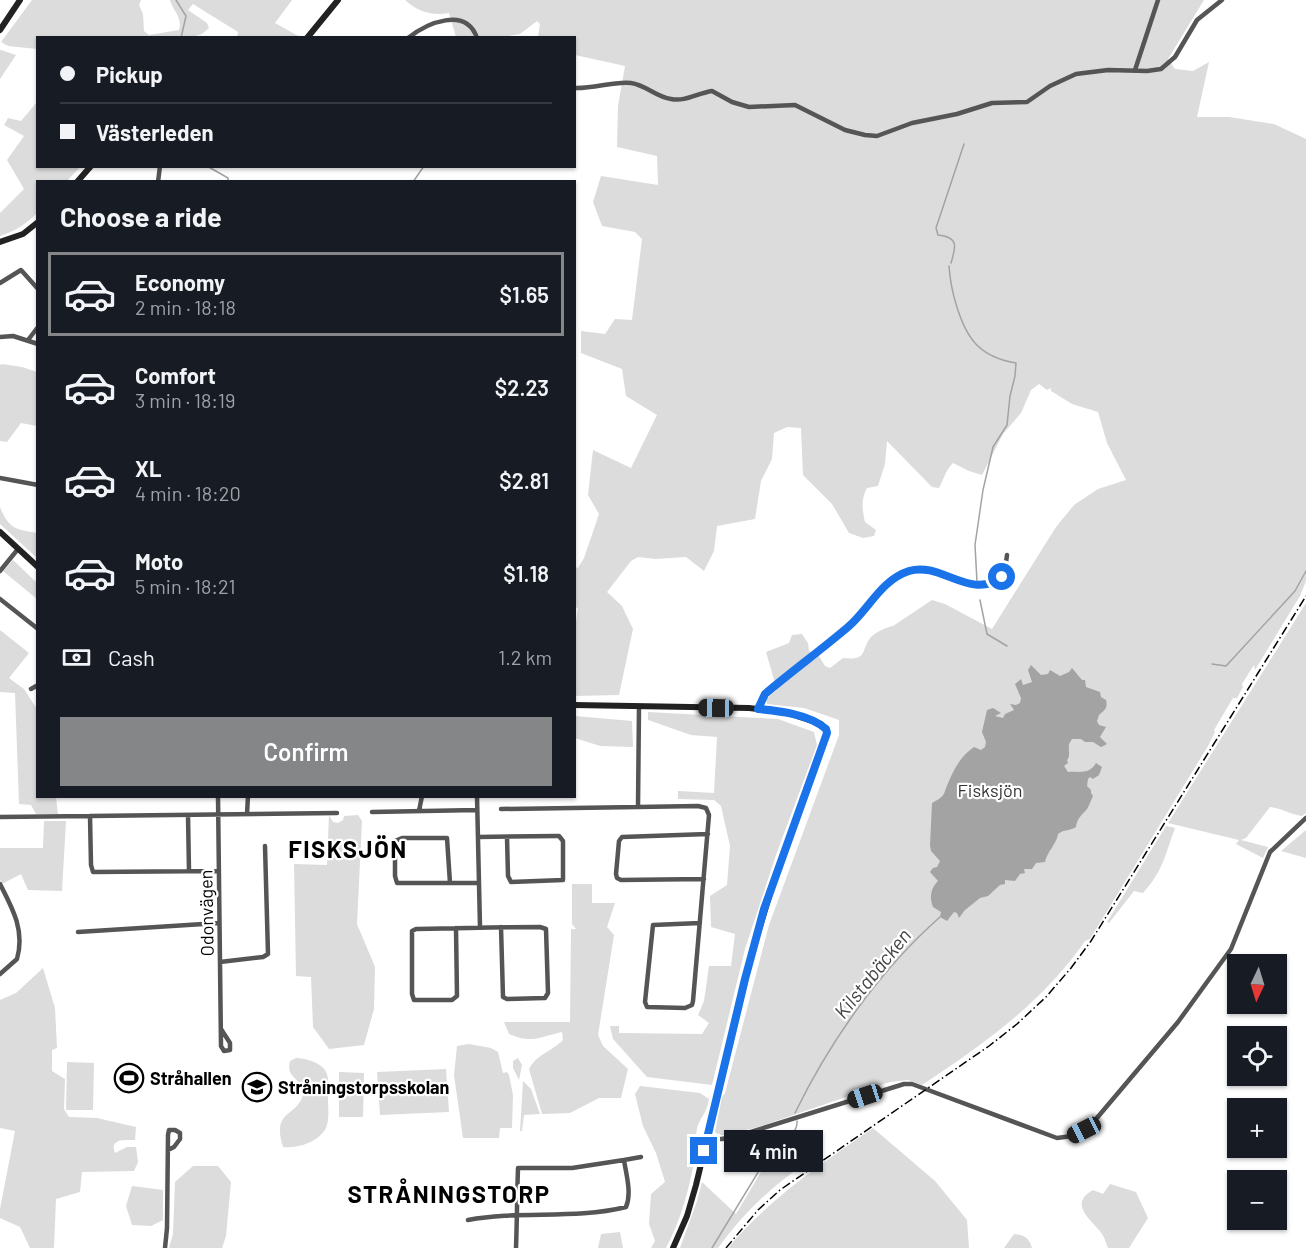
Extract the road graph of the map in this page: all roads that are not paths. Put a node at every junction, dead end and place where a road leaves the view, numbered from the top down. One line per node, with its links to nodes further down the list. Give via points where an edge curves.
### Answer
1 (20, 0): 5 (street)
2 (338, 0): 6 (street)
3 (1158, 0): 9 (street)
4 (1222, 0): 9 (street, via 1197,20 1166,66 1155,71)
5 (0, 30)
6 (309, 36)
7 (411, 36): 8 (street, via 429,24 449,19 469,24)
8 (476, 36)
9 (1135, 70): 10 (street, via 1076,74 1027,102 986,104 877,136 845,130 795,105 749,107 712,91 676,100 629,83)
10 (576, 88)
11 (89, 168): 12 (street)
12 (79, 180)
13 (36, 224): 14 (street, via 23,234)
14 (0, 242)
15 (0, 283): 16 (street, via 21,270)
16 (36, 287)
17 (36, 330): 19 (street)
18 (0, 337): 19 (street)
19 (28, 340): 20 (street)
20 (36, 343)
21 (0, 478): 22 (street)
22 (36, 485)
23 (0, 532): 24 (street)
24 (18, 549): 26 (street); 27 (street)
25 (1007, 555): 34 (street, via 1002,577 981,585 928,571 911,570 900,575 880,590 849,626 765,694)
26 (36, 565)
27 (0, 571)
28 (0, 599): 29 (street)
29 (36, 627)
30 (36, 686): 31 (street)
31 (31, 689)
32 (576, 705): 33 (street)
33 (639, 706): 34 (street); 39 (street)
34 (758, 709): 70 (street, via 799,716 821,724 827,733 764,909)
35 (218, 798): 45 (street, Odonvägen)
36 (248, 798): 46 (street)
37 (422, 798): 43 (street)
38 (477, 798): 41 (street)
39 (638, 807): 40 (street); 51 (street, via 702,807 710,815)
40 (501, 809)
41 (477, 810): 43 (street); 52 (street)
42 (372, 812): 43 (street)
43 (419, 812)
44 (337, 813): 46 (street)
45 (218, 814): 46 (street); 47 (street); 56 (street, Odonvägen)
46 (247, 814)
47 (188, 815): 48 (street); 55 (street)
48 (90, 816): 49 (street); 55 (street, via 93,872)
49 (0, 817)
50 (1306, 818): 70 (street, via 1270,852 1231,949 1178,1022 1084,1130 1057,1138 904,1084 741,1135)
51 (708, 834): 57 (street); 57 (street, via 622,837 616,874 621,880)
52 (478, 837): 53 (street); 59 (street)
53 (507, 837): 53 (street, via 559,836 563,841 563,880 511,882)
54 (265, 846): 67 (street, via 268,954)
55 (189, 871): 56 (street)
56 (218, 871): 61 (street, Odonvägen)
57 (704, 879): 62 (street)
58 (450, 883): 58 (street, via 397,883 395,841 447,838); 59 (street)
59 (479, 883): 63 (street)
60 (0, 884): 68 (street, via 18,927 17,959)
61 (219, 923): 66 (street); 67 (street, Odonvägen)
62 (700, 923): 62 (street, via 692,1005 646,1008 653,925)
63 (480, 927): 64 (street); 65 (street)
64 (501, 927): 64 (street, via 546,929 545,998 502,997)
65 (456, 928): 65 (street, via 412,932 414,1000 452,1000 457,996)
66 (78, 932)
67 (220, 962): 69 (street, Odonvägen)
68 (0, 974)
69 (220, 1029)
70 (707, 1139): 78 (street, via 691,1201)
71 (168, 1150): 76 (street)
72 (641, 1157): 73 (street)
73 (624, 1160): 74 (street, via 572,1168 518,1168); 74 (street, via 626,1207 572,1216)
74 (517, 1215): 75 (street); 77 (street)
75 (468, 1220)
76 (165, 1248)
77 (516, 1248)
78 (673, 1248)

